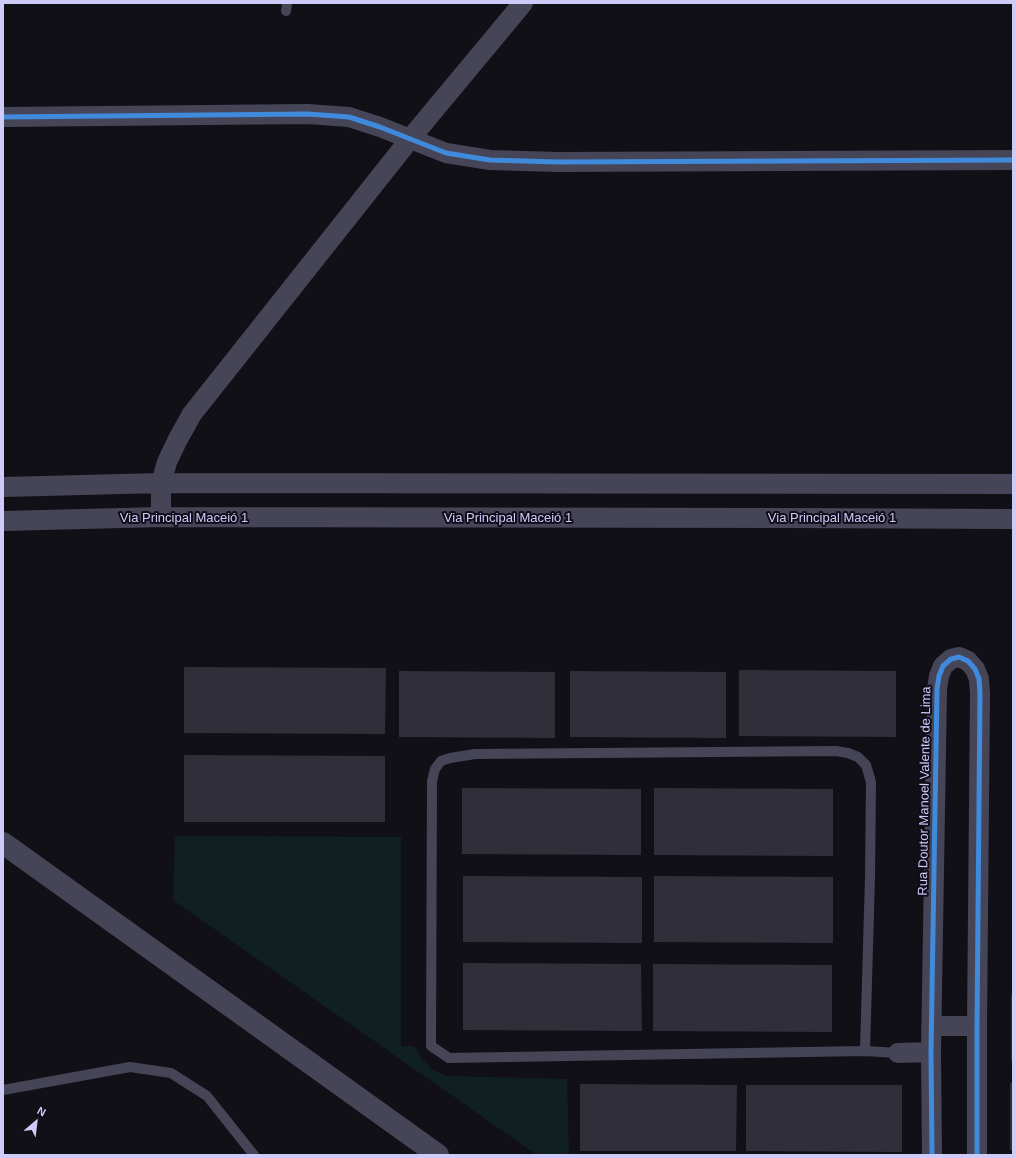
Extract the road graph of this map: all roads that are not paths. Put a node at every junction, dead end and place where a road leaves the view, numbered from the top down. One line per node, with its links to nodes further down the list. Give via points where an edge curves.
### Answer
1 (523, 3): 3 (street)
2 (3, 117): 3 (street, via 308,114 349,117)
3 (410, 139): 4 (street, via 446,152 490,160); 5 (street, via 192,414 178,439)
4 (1013, 160)
5 (161, 483): 6 (street); 7 (street); 8 (street)
6 (1013, 484)
7 (3, 487)
8 (161, 517): 9 (street, Via Principal Maceió 1); 10 (street, Via Principal Maceió 1)
9 (1013, 519)
10 (3, 521)
11 (3, 843): 19 (street)
12 (932, 1026): 13 (street); 13 (street, Rua Doutor Manoel Valente de Lima, via 937,689 943,666 951,659 959,658 968,661 976,669 980,694); 15 (street, Rua Doutor Manoel Valente de Lima)
13 (977, 1026): 21 (street, Rua Doutor Manoel Valente de Lima)
14 (865, 1051): 14 (lane, via 448,1058 431,1046 432,781 435,769 441,761 475,754 836,751 858,757 866,765 871,782); 16 (lane)
15 (931, 1052): 16 (street); 20 (street, Rua Doutor Manoel Valente de Lima)
16 (898, 1053)
17 (3, 1090): 18 (lane, via 130,1067 171,1073 207,1096)
18 (254, 1155)
19 (438, 1155)
20 (932, 1155)
21 (977, 1155)

